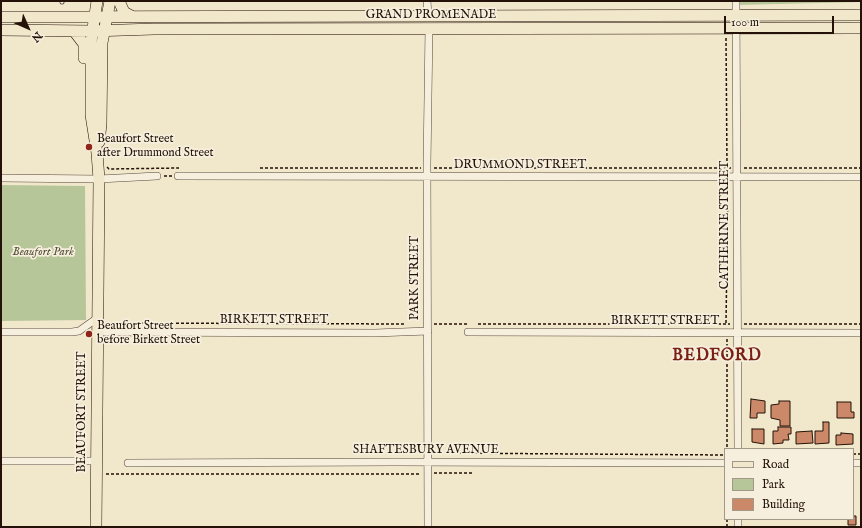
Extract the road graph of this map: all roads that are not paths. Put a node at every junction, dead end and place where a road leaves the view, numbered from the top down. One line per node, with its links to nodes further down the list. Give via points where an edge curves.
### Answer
1 (97, 1): 9 (main road, BEAUFORT STREET)
2 (110, 1): 10 (main road, BEAUFORT STREET)
3 (119, 1): 12 (main road, via 124,12)
4 (427, 1): 6 (street)
5 (736, 1): 7 (street, CATHERINE STREET)
6 (428, 15): 7 (main road, GRAND PROMENADE); 12 (main road, GRAND PROMENADE)
7 (736, 15): 8 (main road, GRAND PROMENADE); 15 (street, CATHERINE STREET)
8 (861, 15)
9 (94, 16): 10 (main road, GRAND PROMENADE); 11 (main road, GRAND PROMENADE); 19 (main road, BEAUFORT STREET)
10 (107, 16): 12 (main road, GRAND PROMENADE); 18 (main road, BEAUFORT STREET)
11 (1, 17)
12 (133, 17)
13 (429, 28): 15 (main road, GRAND PROMENADE); 18 (main road, GRAND PROMENADE); 24 (street, PARK STREET)
14 (861, 28): 15 (main road, GRAND PROMENADE)
15 (736, 29): 27 (street, CATHERINE STREET)
16 (1, 30): 17 (main road, GRAND PROMENADE)
17 (74, 30): 19 (main road, GRAND PROMENADE); 20 (main road, via 84,44 86,104)
18 (104, 31): 19 (main road, GRAND PROMENADE); 21 (main road, BEAUFORT STREET, via 101,124)
19 (92, 32): 20 (main road, BEAUFORT STREET)
20 (92, 115): 21 (main road, BEAUFORT STREET)
21 (97, 152): 28 (main road, BEAUFORT STREET)
22 (157, 176): 28 (street)
23 (178, 176): 24 (street, DRUMMOND STREET)
24 (427, 177): 27 (street, DRUMMOND STREET); 30 (street, PARK STREET)
25 (861, 177): 27 (street, DRUMMOND STREET)
26 (1, 178): 28 (street)
27 (737, 178): 34 (street, CATHERINE STREET)
28 (99, 180): 29 (main road, BEAUFORT STREET)
29 (101, 321): 31 (street, via 79,331); 32 (main road, BEAUFORT STREET)
30 (428, 327): 32 (street, BIRKETT STREET, via 375,333); 39 (street, PARK STREET)
31 (1, 332)
32 (96, 332): 38 (main road, BEAUFORT STREET)
33 (468, 332): 34 (street, BIRKETT STREET)
34 (737, 333): 35 (street, BIRKETT STREET); 36 (street, CATHERINE STREET)
35 (861, 333)
36 (738, 448)
37 (1, 461): 38 (street)
38 (97, 461): 42 (main road, BEAUFORT STREET)
39 (430, 462): 40 (street, SHAFTESBURY AVENUE); 41 (street, SHAFTESBURY AVENUE); 43 (street, PARK STREET)
40 (128, 463)
41 (724, 463)
42 (96, 527)
43 (428, 527)

